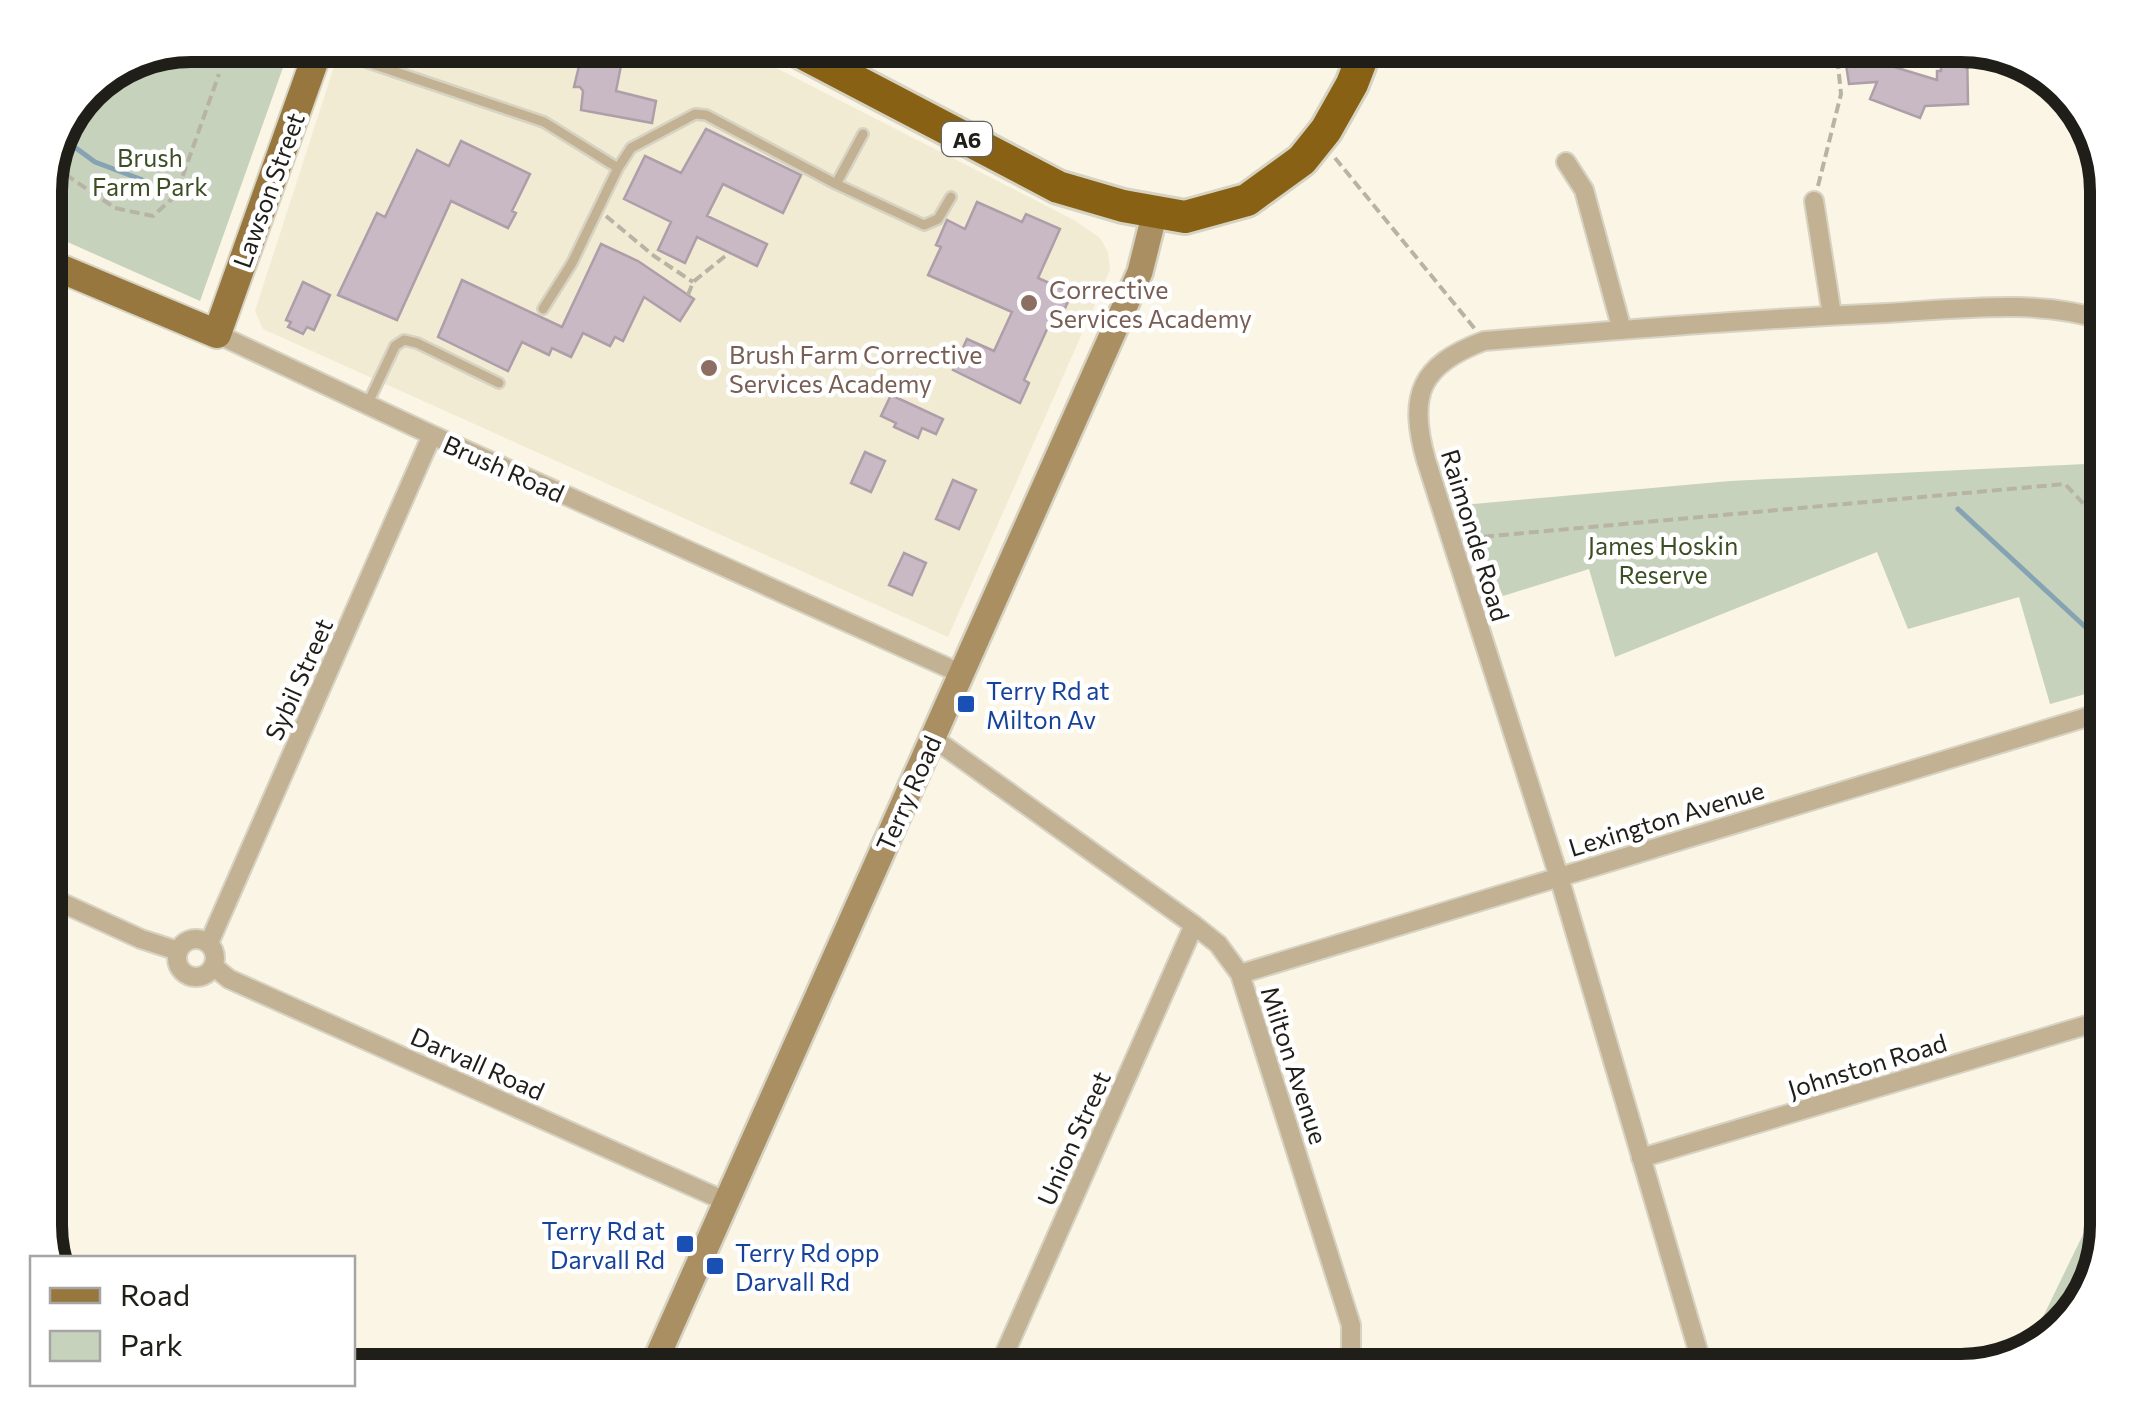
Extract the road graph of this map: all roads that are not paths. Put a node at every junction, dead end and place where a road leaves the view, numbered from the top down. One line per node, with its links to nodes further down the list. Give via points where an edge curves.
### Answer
1 (314, 63): 18 (main road, Lawson Street)
2 (370, 63): 8 (lane, via 544,122)
3 (821, 63): 12 (highway, A6, via 1058,187)
4 (1337, 63): 12 (highway, via 1312,116 1271,159)
5 (1361, 63): 12 (highway, A6, via 1326,130 1276,182 1206,213)
6 (863, 134): 9 (lane)
7 (1566, 162): 17 (street, via 1584,190)
8 (618, 168): 9 (lane, via 631,148 695,114); 14 (lane)
9 (836, 184): 10 (lane, via 924,225 938,219)
10 (951, 197)
11 (1814, 201): 15 (street)
12 (1155, 212): 22 (street, Terry Road, via 1140,272)
13 (63, 270): 18 (main road, Brush Road)
14 (542, 309)
15 (1832, 315): 16 (street, Raimonde Road, via 2036,308); 17 (street, Raimonde Road)
16 (2090, 315)
17 (1622, 330): 25 (street, Raimonde Road, via 1484,340 1452,352 1428,377 1418,403 1418,428 1451,539)
18 (217, 334): 20 (street, Brush Road)
19 (499, 382): 20 (lane, via 404,340)
20 (367, 405): 21 (street, Brush Road)
21 (432, 435): 22 (street, Brush Road); 28 (street, Sybil Street)
22 (962, 674): 24 (street, Terry Road)
23 (2090, 716): 25 (street, Lexington Avenue)
24 (934, 738): 27 (street, Milton Avenue); 34 (street, Terry Road)
25 (1559, 876): 31 (street, Lexington Avenue); 33 (street, Raimonde Road)
26 (63, 903): 29 (street)
27 (1194, 925): 31 (street, Milton Avenue); 36 (street, Union Street)
28 (208, 943): 29 (street, via 194,938); 30 (street)
29 (178, 951): 30 (street, via 179,968 191,976 208,974)
30 (213, 966): 34 (street, Darvall Road, via 229,979)
31 (1240, 974): 37 (street, Milton Avenue, via 1350,1325)
32 (2090, 1025): 33 (street, Johnston Road)
33 (1640, 1158): 38 (street, Raimonde Road)
34 (725, 1201): 35 (street, Terry Road)
35 (658, 1354)
36 (1005, 1354)
37 (1351, 1354)
38 (1699, 1354)

